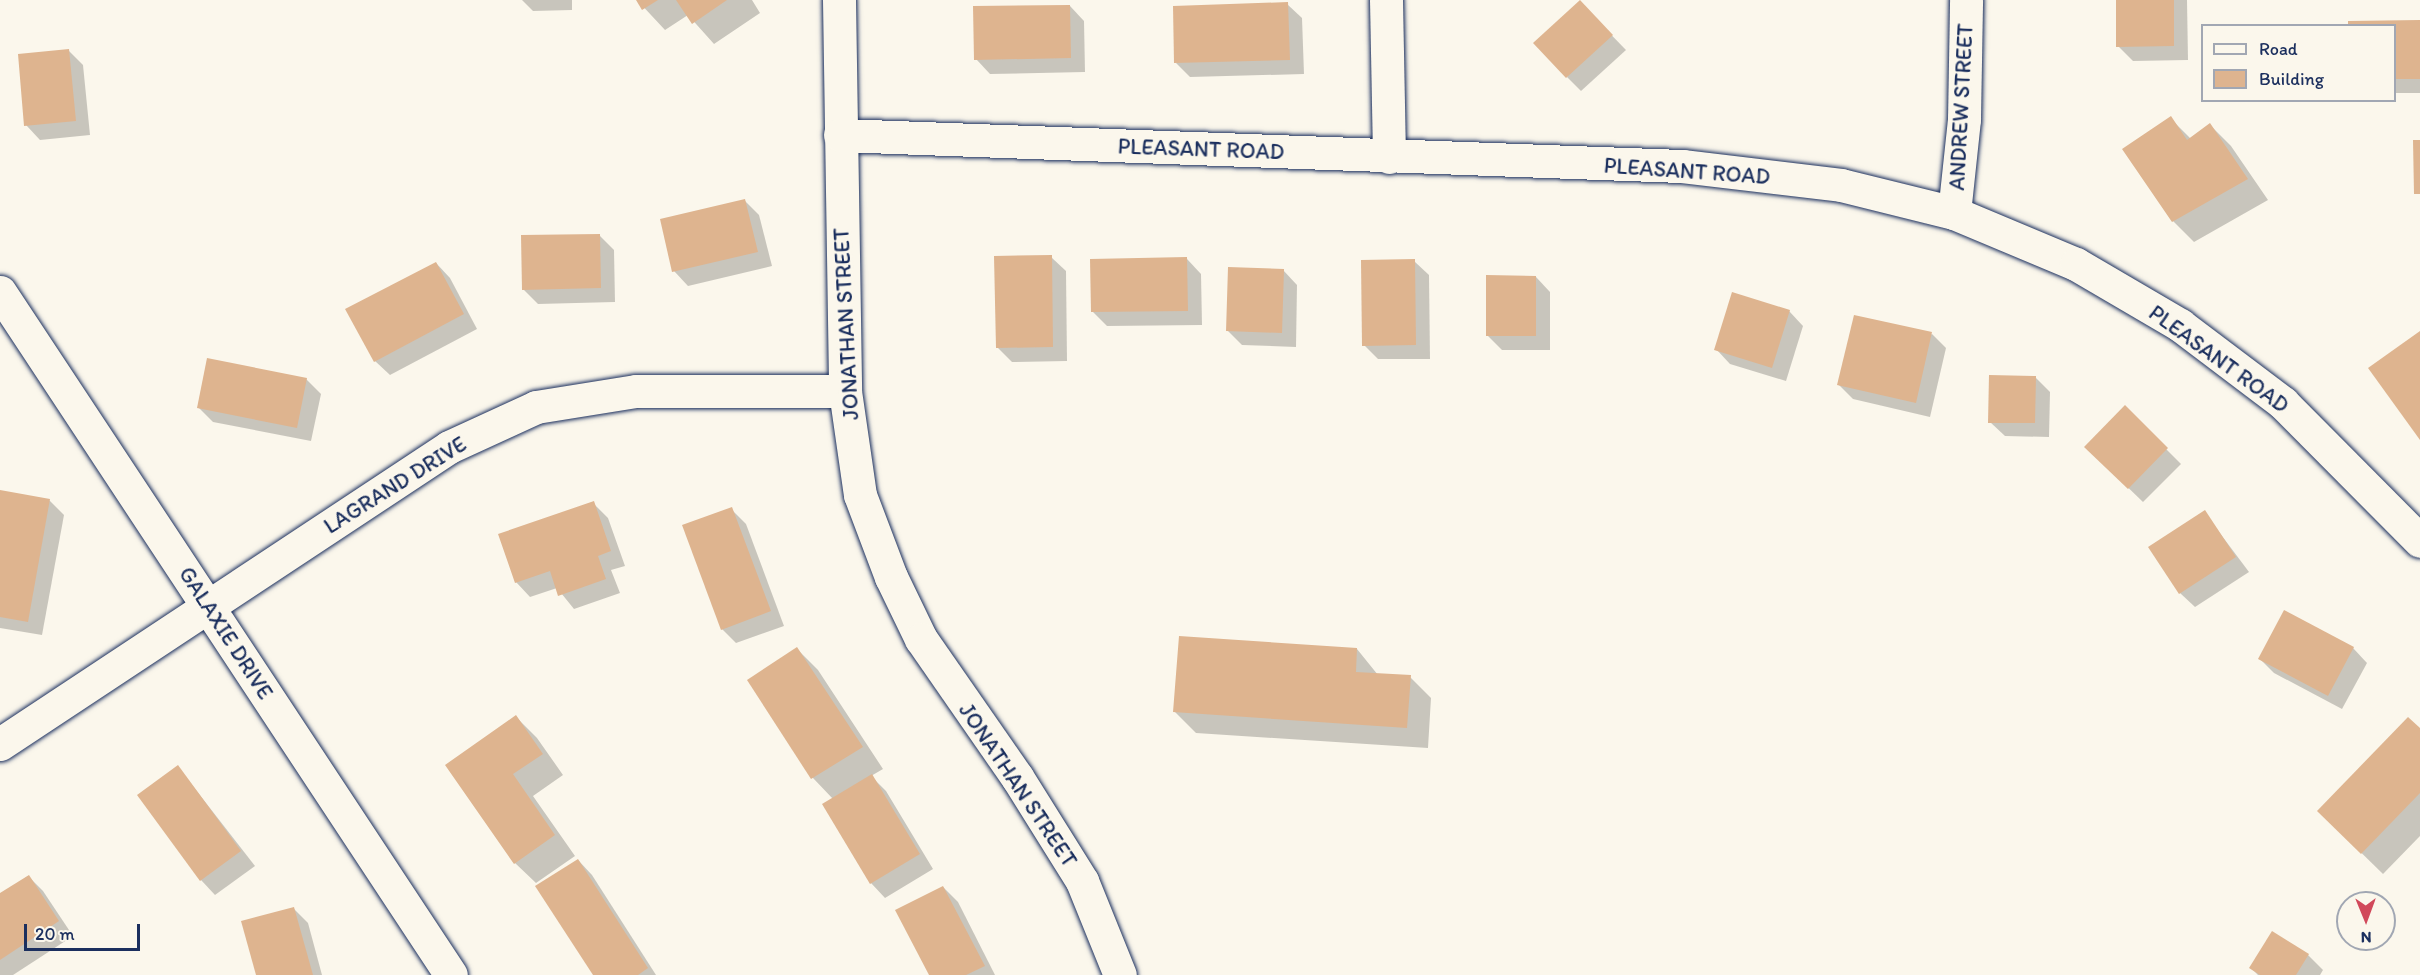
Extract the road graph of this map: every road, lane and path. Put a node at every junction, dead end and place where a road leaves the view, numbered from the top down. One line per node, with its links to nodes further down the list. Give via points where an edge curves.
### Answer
1 (839, 0): 4 (street, JONATHAN STREET)
2 (1386, 0): 5 (street)
3 (1966, 0): 6 (street, ANDREW STREET, via 1964,119)
4 (840, 135): 5 (street, PLEASANT ROAD); 8 (street, JONATHAN STREET)
5 (1389, 157): 6 (street, PLEASANT ROAD, via 1682,166 1841,185)
6 (1954, 213): 9 (street, PLEASANT ROAD, via 2076,264 2180,325 2283,403)
7 (0, 292): 10 (street, GALAXIE DRIVE)
8 (846, 390): 10 (street, LAGRAND DRIVE, via 636,391 536,407 449,447); 13 (street, JONATHAN STREET, via 860,495 891,577 921,639 1017,777 1082,881)
9 (2420, 541)
10 (208, 606): 11 (street, LAGRAND DRIVE); 12 (street, GALAXIE DRIVE)
11 (0, 744)
12 (450, 975)
13 (1120, 975)

